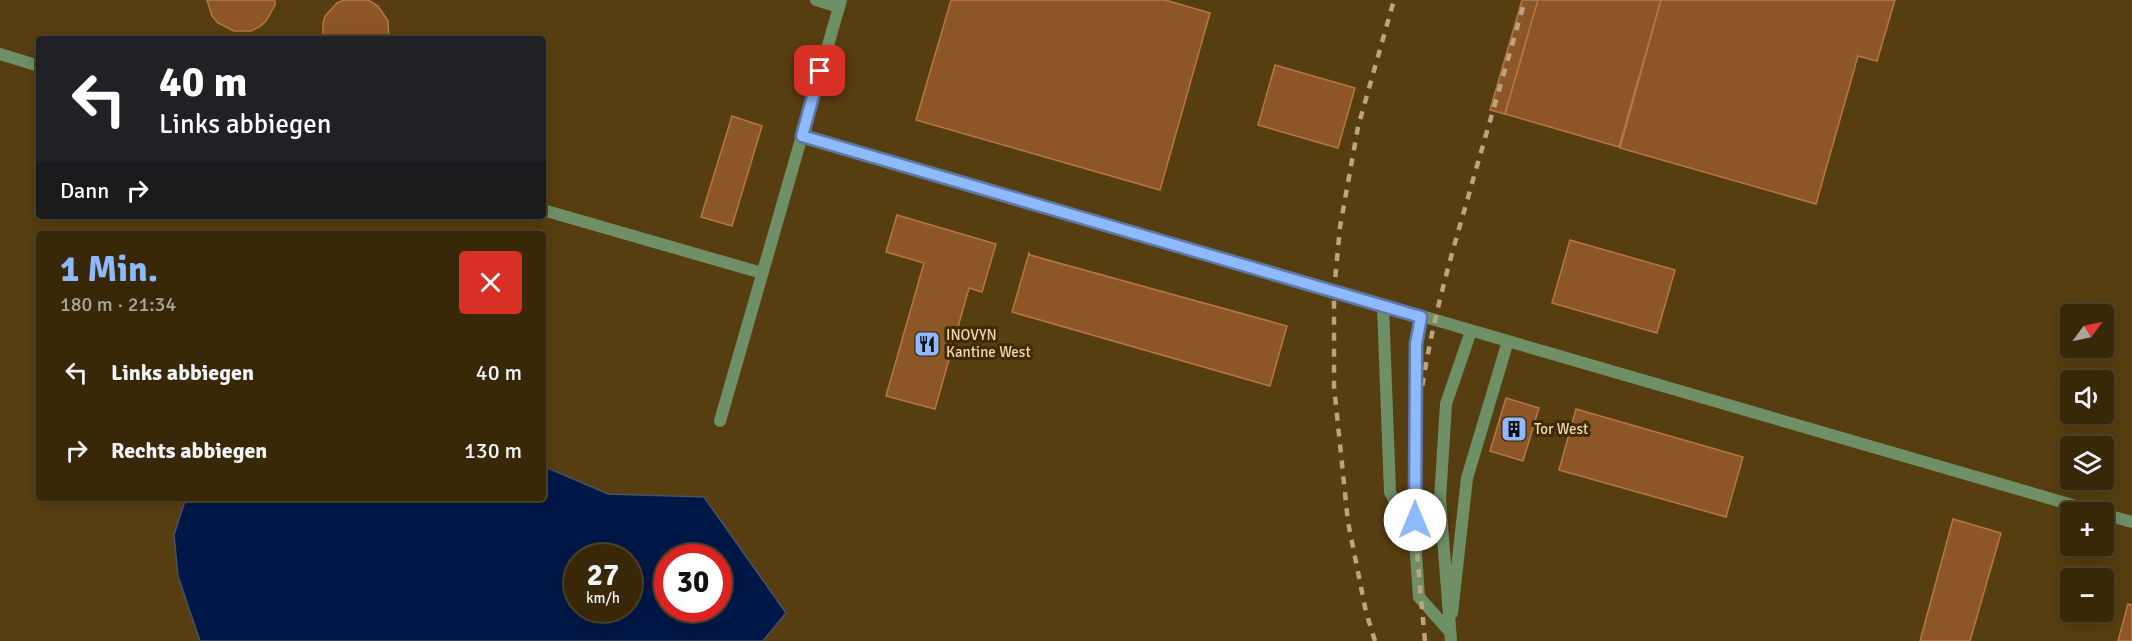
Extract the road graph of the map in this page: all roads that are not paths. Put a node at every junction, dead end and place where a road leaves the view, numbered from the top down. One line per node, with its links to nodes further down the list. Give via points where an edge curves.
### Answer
1 (816, 0): 2 (street)
2 (840, 3): 5 (street)
3 (0, 54): 4 (street)
4 (36, 65)
5 (802, 136): 7 (street); 8 (street)
6 (546, 211): 7 (street)
7 (762, 273): 12 (street)
8 (1383, 306): 9 (street); 16 (street, via 1390,492)
9 (1421, 317): 10 (street); 16 (street, via 1416,344)
10 (1471, 331): 11 (street); 17 (street, via 1446,404 1440,499)
11 (1509, 341): 13 (street); 17 (street, via 1467,478)
12 (720, 421)
13 (2064, 502)
14 (2114, 517): 15 (street)
15 (2132, 522)
16 (1415, 540): 17 (street, via 1419,597)
17 (1450, 637)

